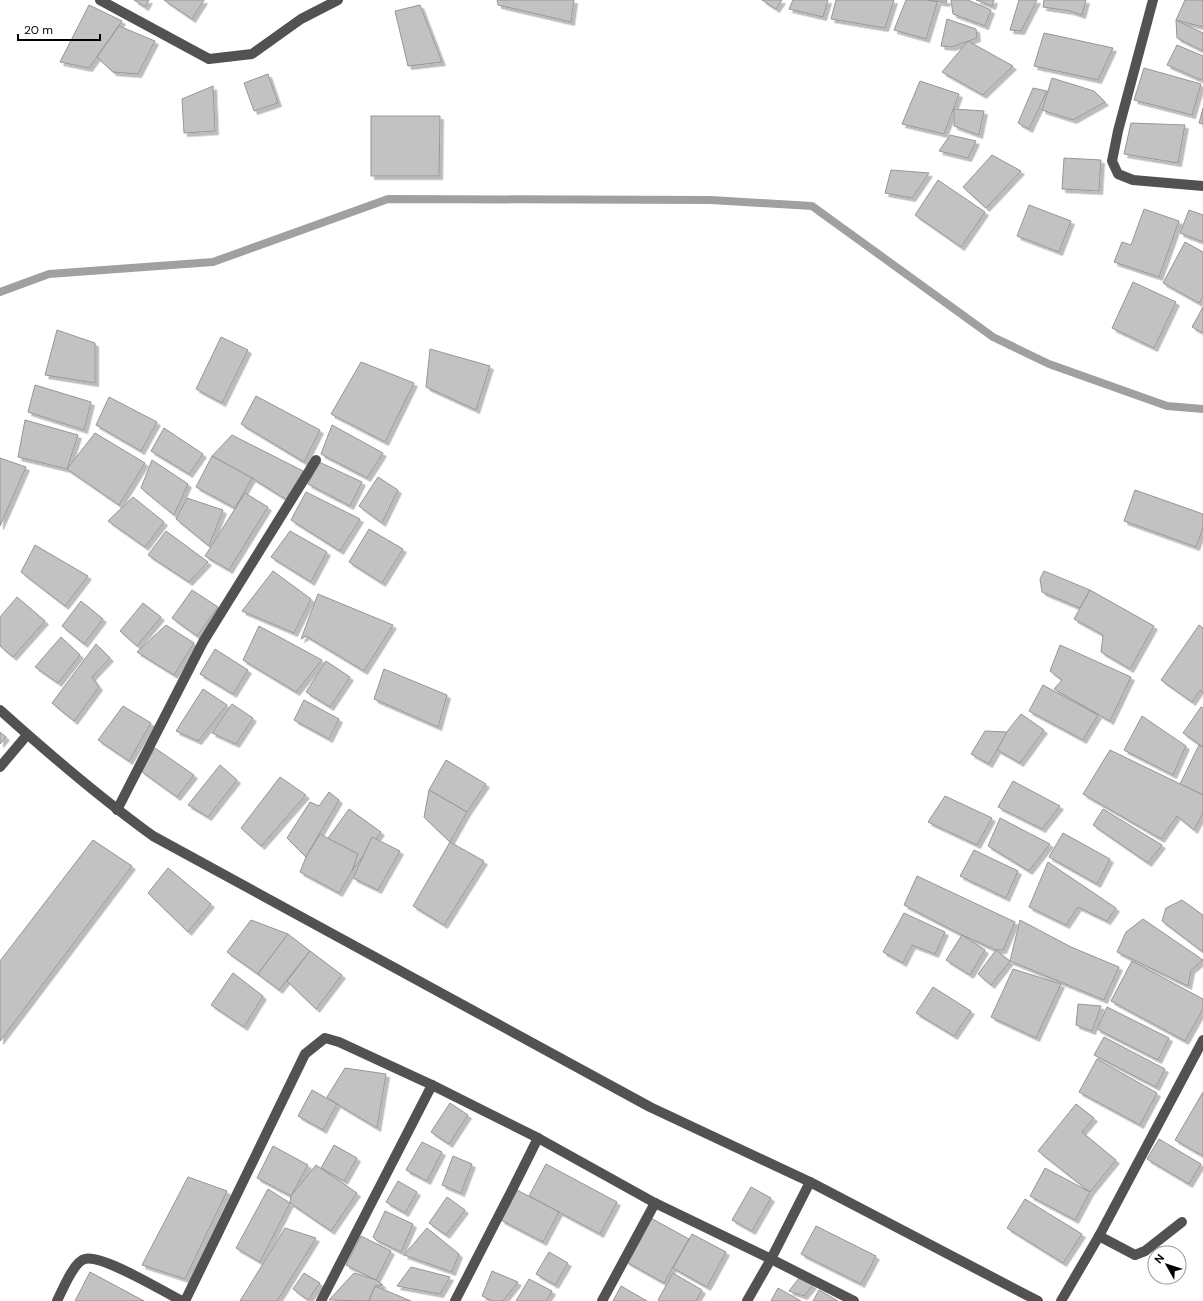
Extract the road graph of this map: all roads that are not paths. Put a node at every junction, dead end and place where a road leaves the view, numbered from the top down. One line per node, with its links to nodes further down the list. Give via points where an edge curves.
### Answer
1 (100, 0): 2 (street, via 209,60 252,54 301,19)
2 (338, 0)
3 (1153, 0): 4 (street, via 1112,161 1118,174 1133,180)
4 (1203, 186)
5 (316, 460): 9 (street, via 203,642)
6 (0, 710): 7 (street)
7 (27, 735): 8 (street); 9 (street)
8 (0, 767)
9 (117, 810): 13 (street, via 160,840 650,1107)
10 (1203, 1040): 16 (street)
11 (432, 1085): 12 (street); 19 (street, via 339,1042 324,1038 305,1054); 20 (street)
12 (538, 1138): 14 (street); 21 (street)
13 (810, 1182): 17 (street); 25 (street)
14 (655, 1203): 17 (street); 22 (street)
15 (1182, 1222): 16 (street, via 1145,1251 1134,1255)
16 (1099, 1236): 26 (street)
17 (771, 1258): 23 (street); 24 (street)
18 (57, 1301): 19 (street, via 76,1265 84,1259 95,1258 110,1263)
19 (184, 1301)
20 (321, 1301)
21 (455, 1301)
22 (602, 1301)
23 (747, 1301)
24 (854, 1301)
25 (1038, 1301)
26 (1061, 1301)

